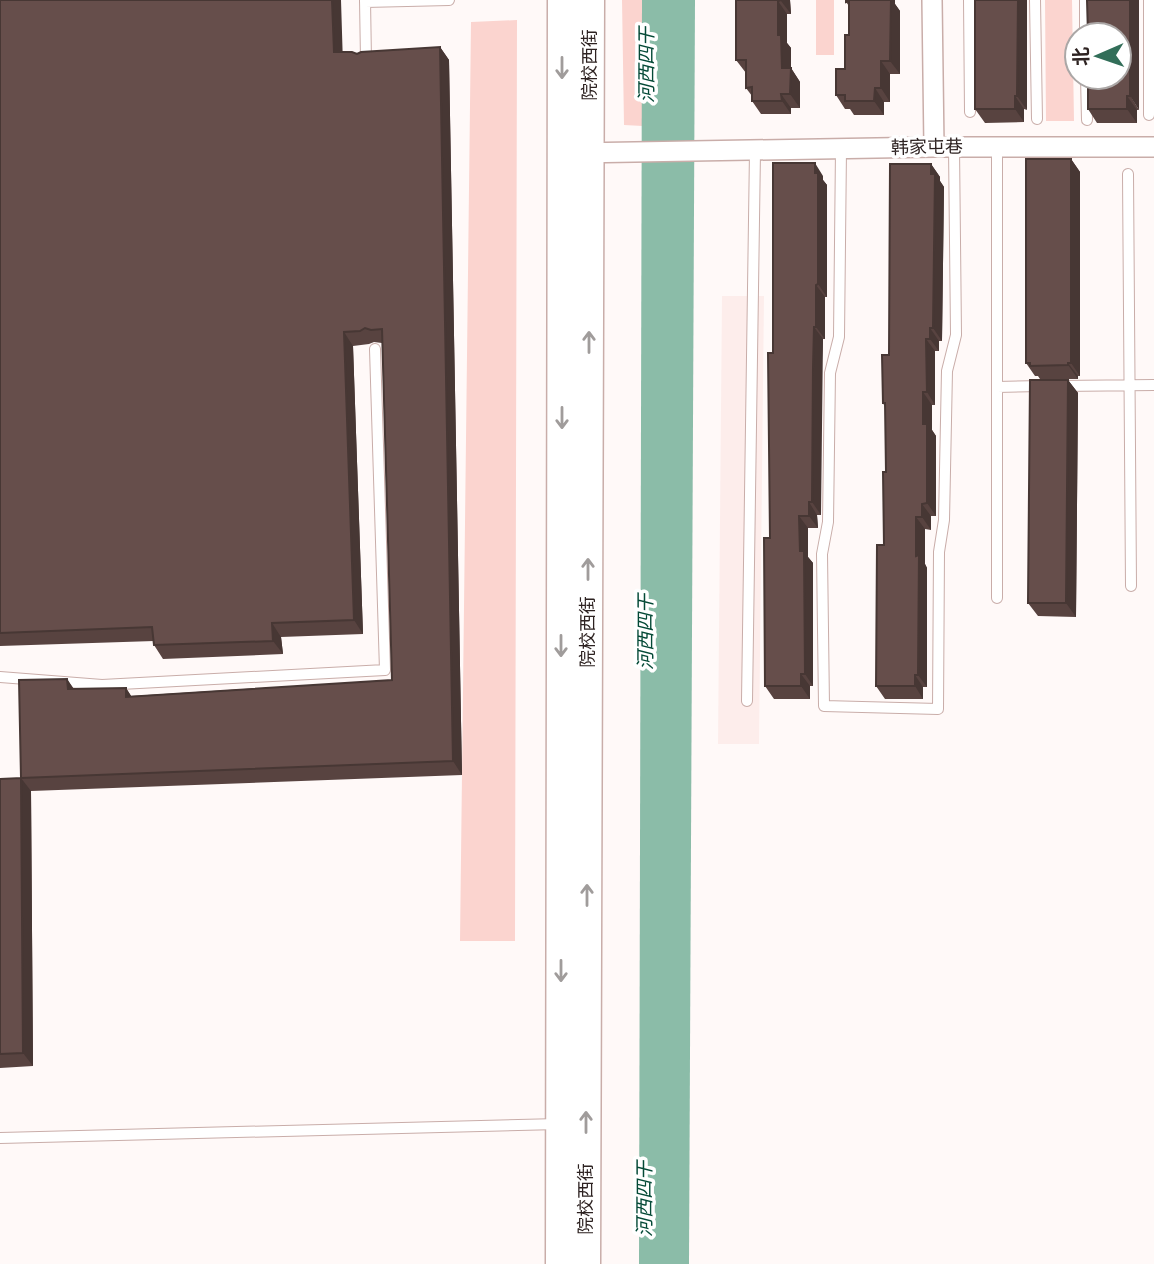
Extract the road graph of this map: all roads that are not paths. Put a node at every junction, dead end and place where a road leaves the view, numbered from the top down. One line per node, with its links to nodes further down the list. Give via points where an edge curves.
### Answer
1 (449, 0): 9 (lane)
2 (562, 0): 23 (main road, 院校西街, one-way to 23)
3 (590, 0): 23 (main road, 院校西街)
4 (932, 0): 17 (street)
5 (969, 0): 13 (lane)
6 (1035, 0): 15 (lane)
7 (1085, 0): 10 (lane)
8 (1149, 0): 14 (lane)
9 (365, 1): 11 (lane)
10 (1085, 21)
11 (366, 60)
12 (1086, 91): 16 (lane)
13 (970, 113)
14 (1149, 115)
15 (1037, 119)
16 (1087, 120)
17 (934, 147): 18 (street, 韩家屯巷); 21 (street, 韩家屯巷)
18 (954, 147): 19 (street, 韩家屯巷); 21 (lane, via 956,335 947,371 938,709 824,706 822,554 828,522 830,373 839,337)
19 (997, 147): 20 (street, 韩家屯巷); 28 (lane)
20 (1154, 147)
21 (841, 149): 22 (street, 韩家屯巷)
22 (755, 150): 23 (street, 韩家屯巷); 32 (lane)
23 (576, 153): 33 (main road, 院校西街, one-way to 33); 36 (main road, 院校西街, one-way to 23)
24 (1128, 174): 26 (lane)
25 (375, 349): 31 (lane, via 385,670 102,685)
26 (1130, 385): 27 (lane); 28 (lane); 29 (lane)
27 (1154, 385)
28 (997, 387): 30 (lane)
29 (1131, 586)
30 (997, 598)
31 (0, 677)
32 (747, 701)
33 (561, 1124): 34 (lane); 35 (main road, 院校西街)
34 (0, 1139)
35 (560, 1264)
36 (586, 1264)

